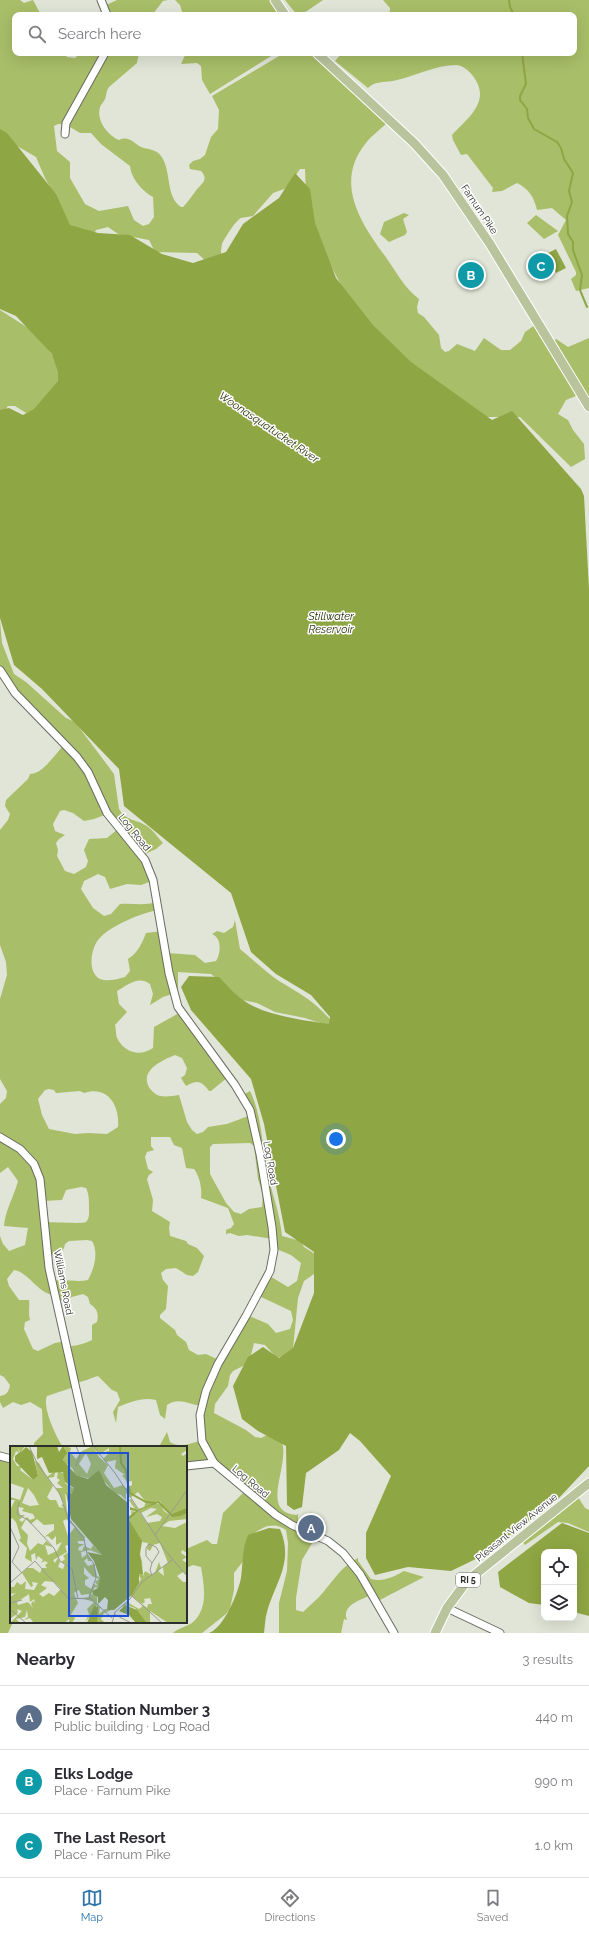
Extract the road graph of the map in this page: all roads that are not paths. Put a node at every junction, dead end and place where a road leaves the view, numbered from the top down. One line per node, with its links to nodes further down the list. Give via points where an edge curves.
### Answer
1 (101, 0): 3 (street)
2 (275, 0): 4 (main road)
3 (106, 12)
4 (283, 12)
5 (103, 56): 7 (street, via 66,123)
6 (320, 56): 8 (main road, Farnum Pike, via 414,143 443,175 490,244)
7 (65, 134)
8 (589, 407)
9 (0, 670): 14 (street, Log Road, via 15,693 77,757 88,772 107,813 145,860 154,885 169,973 178,1007 235,1084 250,1110 260,1154 274,1250 270,1271 218,1364 206,1391 200,1415 202,1441)
10 (0, 1137): 11 (street, Williams Road, via 20,1149 34,1164 40,1179 49,1268)
11 (89, 1446)
12 (0, 1456): 13 (street)
13 (10, 1459)
14 (214, 1463): 15 (street); 18 (street, Log Road, via 276,1515 328,1541 343,1553 360,1574)
15 (187, 1466)
16 (589, 1483): 17 (main road, Pleasant View Avenue / RI 5, via 467,1581)
17 (446, 1608): 19 (main road, Pleasant View Avenue / RI 5); 20 (street)
18 (394, 1633)
19 (435, 1633)
20 (500, 1633)

